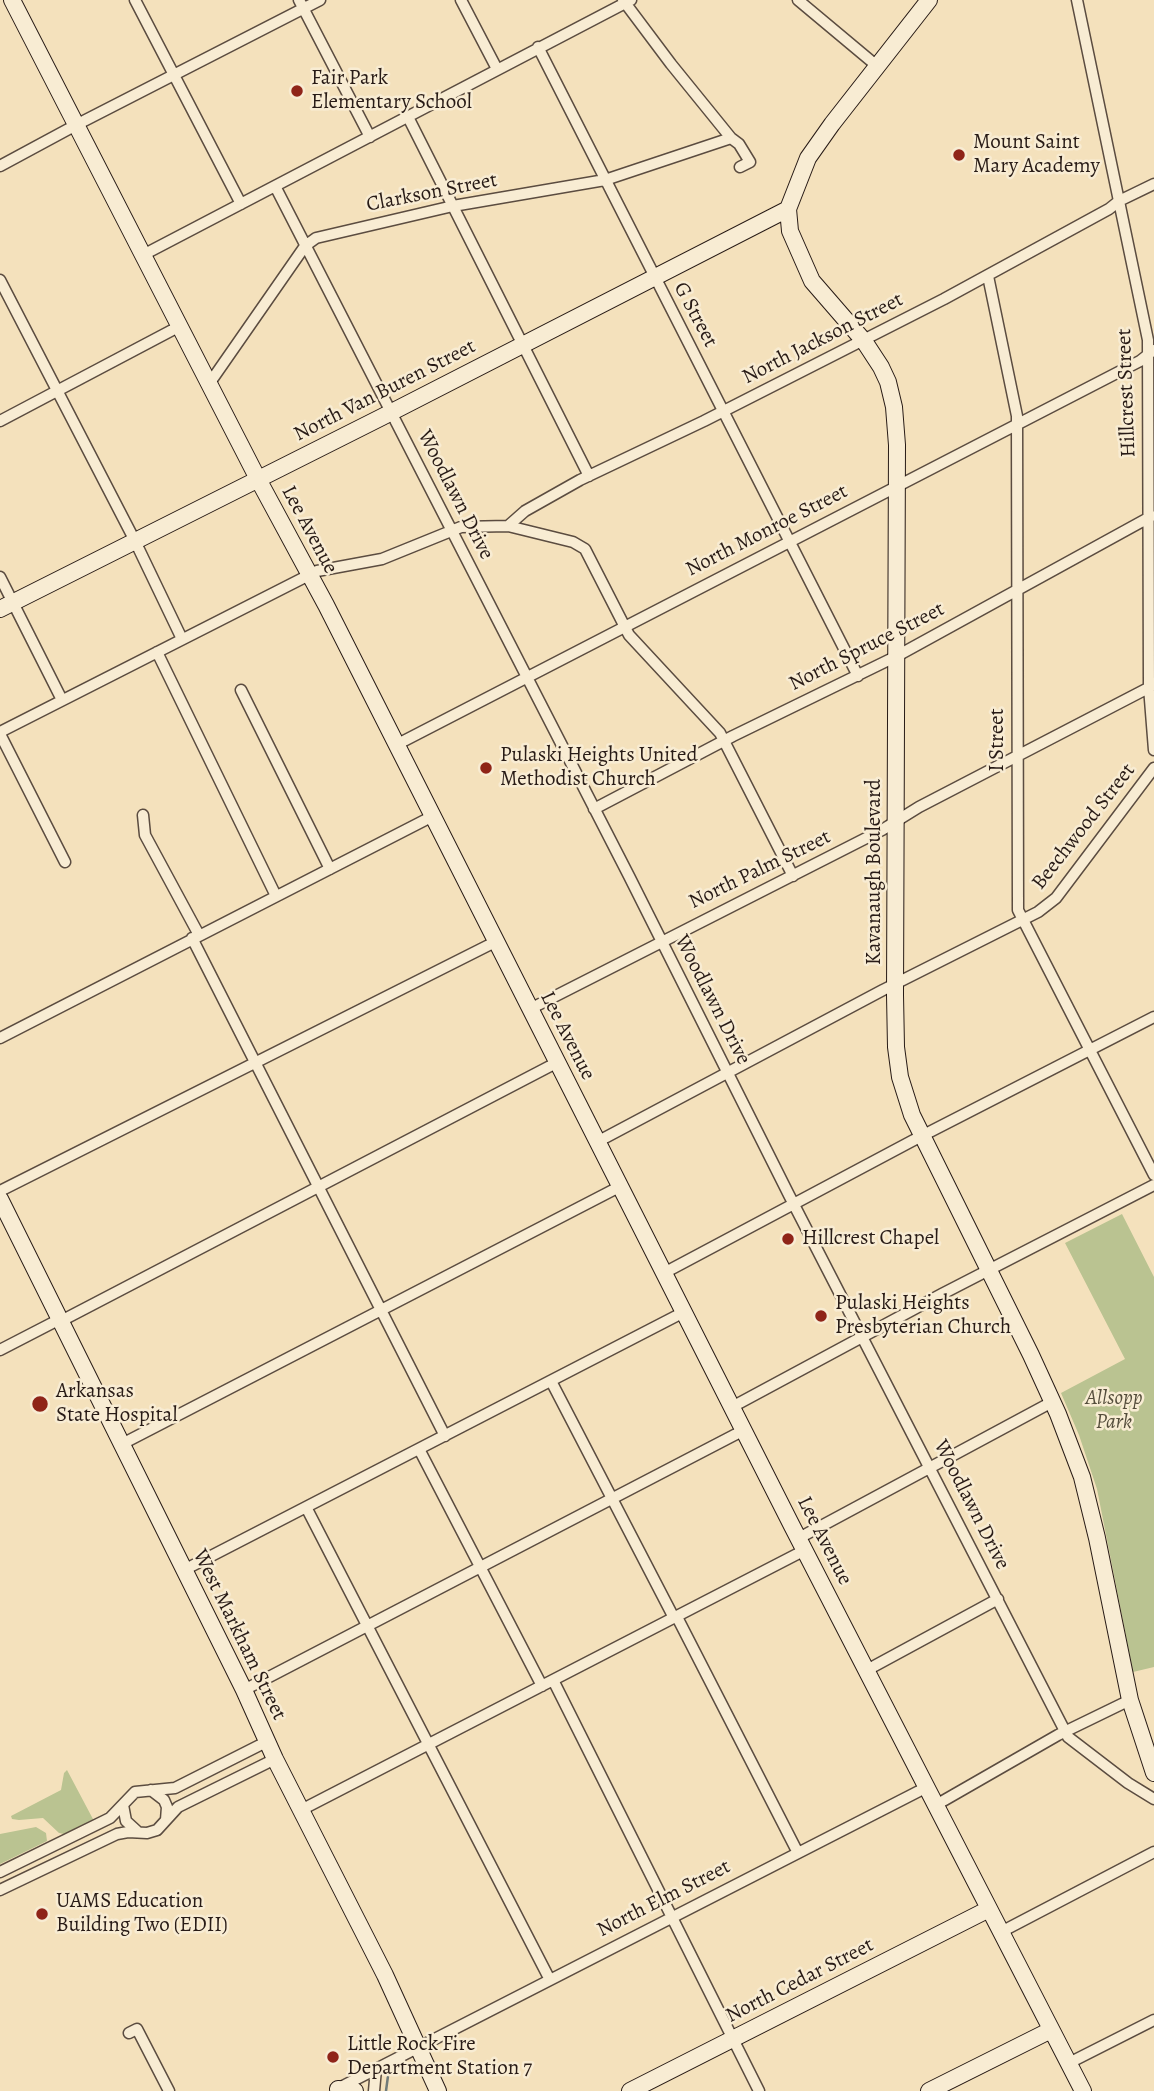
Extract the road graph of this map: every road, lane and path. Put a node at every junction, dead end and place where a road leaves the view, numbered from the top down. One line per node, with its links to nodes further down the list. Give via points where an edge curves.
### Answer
1 (12, 0): 15 (street, Lee Avenue)
2 (135, 0): 13 (street)
3 (320, 0): 9 (street)
4 (461, 0): 12 (street)
5 (798, 0): 11 (street)
6 (928, 0): 11 (street, Kavanaugh Boulevard)
7 (1077, 0): 23 (street, Hillcrest Street)
8 (626, 1): 10 (street); 17 (street)
9 (301, 4): 13 (street); 16 (street)
10 (538, 47): 12 (street); 20 (street, G Street)
11 (877, 66): 26 (street, Kavanaugh Boulevard, via 808,158)
12 (497, 69): 14 (street)
13 (174, 74): 15 (street); 24 (street)
14 (408, 117): 16 (street); 25 (street)
15 (76, 125): 18 (street); 28 (street, Lee Avenue)
16 (370, 137): 22 (street)
17 (731, 138): 19 (street, via 750,162); 20 (street, Clarkson Street)
18 (0, 166)
19 (740, 167)
20 (605, 180): 25 (street, Clarkson Street); 30 (street, G Street)
21 (1154, 184): 23 (street, North Jackson Street)
22 (275, 186): 24 (street); 27 (street, Woodlawn Drive)
23 (1119, 201): 29 (street, North Jackson Street); 35 (street, Hillcrest Street)
24 (241, 204): 28 (street)
25 (453, 206): 27 (street, Clarkson Street, via 329,234); 34 (street)
26 (789, 209): 30 (street, North Van Buren Street); 33 (street, Kavanaugh Boulevard, via 790,231 806,272)
27 (305, 246): 36 (street); 39 (street, Woodlawn Drive)
28 (143, 255): 32 (street, Lee Avenue)
29 (988, 276): 33 (street, North Jackson Street); 41 (street, I Street)
30 (654, 277): 34 (street, North Van Buren Street); 38 (street, G Street)
31 (0, 280): 37 (street)
32 (180, 326): 36 (street, Lee Avenue); 37 (street)
33 (864, 341): 38 (street, North Jackson Street); 44 (street, Kavanaugh Boulevard, via 881,367 892,397)
34 (522, 345): 39 (street, North Van Buren Street); 42 (street)
35 (1151, 352): 41 (street, North Monroe Street); 45 (street, Hillcrest Street)
36 (209, 384): 43 (street, Lee Avenue)
37 (56, 389): 40 (street); 48 (street)
38 (723, 410): 42 (street, North Jackson Street); 49 (street, G Street)
39 (392, 412): 43 (street, North Van Buren Street); 47 (street, Woodlawn Drive)
40 (0, 421)
41 (1017, 425): 44 (street, North Monroe Street); 52 (street, I Street)
42 (589, 477): 46 (street, North Jackson Street, via 525,511)
43 (258, 479): 48 (street, North Van Buren Street); 50 (street, Lee Avenue)
44 (896, 487): 49 (street, North Monroe Street); 57 (street, Kavanaugh Boulevard)
45 (1151, 516): 52 (street, North Spruce Street); 60 (street, Hillcrest Street)
46 (508, 526): 47 (street); 54 (street, via 582,546)
47 (451, 530): 50 (street, via 382,559); 59 (street, Woodlawn Drive)
48 (135, 541): 53 (street, North Van Buren Street); 55 (street)
49 (789, 541): 54 (street, North Monroe Street); 58 (street, G Street)
50 (308, 575): 55 (street); 65 (street, Lee Avenue)
51 (0, 577): 53 (street)
52 (1016, 588): 57 (street, North Spruce Street); 67 (street, I Street)
53 (7, 605): 62 (street)
54 (625, 626): 59 (street, North Monroe Street); 64 (street, via 636,644)
55 (182, 639): 56 (street)
56 (157, 652): 62 (street); 76 (street)
57 (897, 656): 58 (street, North Spruce Street); 72 (street, Kavanaugh Boulevard)
58 (858, 676): 64 (street, North Spruce Street)
59 (527, 677): 65 (street, North Monroe Street); 69 (street, Woodlawn Drive)
60 (1151, 686): 66 (street, Hillcrest Street); 67 (street, North Palm Street)
61 (241, 690): 74 (street)
62 (62, 699): 63 (street)
63 (0, 733): 73 (street)
64 (725, 741): 69 (street, North Spruce Street); 75 (street)
65 (396, 745): 71 (street, Lee Avenue)
66 (1154, 750)
67 (1017, 757): 72 (street, North Palm Street); 77 (street, I Street, via 1018,910)
68 (1154, 768): 77 (street, Beechwood Street, via 1056,898)
69 (594, 809): 79 (street, Woodlawn Drive)
70 (143, 816): 78 (street, via 145,835)
71 (431, 817): 74 (street); 80 (street, Lee Avenue)
72 (896, 821): 75 (street, North Palm Street); 81 (street, Kavanaugh Boulevard)
73 (65, 862)
74 (330, 869): 76 (street)
75 (793, 876): 79 (street, North Palm Street)
76 (276, 896): 78 (street)
77 (1022, 920): 81 (street, Beechwood Street); 85 (street, I Street)
78 (196, 937): 84 (street); 86 (street)
79 (661, 941): 82 (street, North Palm Street); 88 (street, Woodlawn Drive)
80 (495, 942): 82 (street, Lee Avenue); 86 (street)
81 (895, 984): 88 (street, Beechwood Street); 89 (street, Kavanaugh Boulevard, via 898,1068)
82 (530, 1009): 87 (street, Lee Avenue)
83 (1154, 1017): 85 (street)
84 (0, 1038)
85 (1090, 1051): 89 (street); 91 (street, I Street)
86 (254, 1061): 93 (street); 95 (street)
87 (556, 1063): 90 (street, Lee Avenue); 93 (street)
88 (727, 1072): 90 (street, Beechwood Street); 97 (street, Woodlawn Drive)
89 (922, 1136): 97 (street); 98 (street, Kavanaugh Boulevard)
90 (597, 1142): 94 (street, Lee Avenue)
91 (1154, 1174)
92 (1154, 1185): 98 (street)
93 (318, 1186): 100 (street); 102 (street)
94 (619, 1187): 99 (street, Lee Avenue); 100 (street)
95 (0, 1191)
96 (0, 1199): 102 (street, West Markham Street)
97 (794, 1204): 99 (street); 103 (street, Woodlawn Drive)
98 (988, 1270): 103 (street); 106 (street, Kavanaugh Boulevard)
99 (664, 1273): 101 (street, Lee Avenue)
100 (381, 1311): 109 (street); 110 (street)
101 (684, 1312): 105 (street); 107 (street, Lee Avenue)
102 (60, 1320): 104 (street); 110 (street, West Markham Street)
103 (862, 1337): 107 (street); 112 (street, Woodlawn Drive)
104 (0, 1350)
105 (551, 1381): 109 (street); 113 (street)
106 (1052, 1402): 112 (street); 125 (street, Kavanaugh Boulevard, via 1087,1493)
107 (732, 1407): 108 (street, Lee Avenue)
108 (744, 1430): 113 (street); 115 (street, Lee Avenue)
109 (445, 1436): 111 (street)
110 (122, 1444): 117 (street, West Markham Street)
111 (419, 1449): 114 (street); 116 (street)
112 (929, 1467): 115 (street); 118 (street, Woodlawn Drive)
113 (612, 1500): 116 (street); 119 (street)
114 (306, 1507): 117 (street); 120 (street)
115 (802, 1544): 119 (street); 121 (street, Lee Avenue)
116 (481, 1568): 120 (street); 123 (street)
117 (184, 1570): 124 (street, West Markham Street)
118 (998, 1600): 121 (street); 126 (street, Woodlawn Drive)
119 (676, 1618): 122 (street); 140 (street)
120 (367, 1626): 124 (street); 128 (street)
121 (867, 1670): 131 (street, Lee Avenue)
122 (554, 1680): 123 (street); 144 (street)
123 (542, 1686): 128 (street)
124 (244, 1690): 127 (street, West Markham Street)
125 (1130, 1700): 126 (street); 130 (street, Kavanaugh Boulevard)
126 (1066, 1732): 133 (street, Woodlawn Drive); 135 (street)
127 (268, 1741): 129 (street, West Markham Street); 132 (street, via 175,1788)
128 (429, 1743): 136 (street); 146 (street)
129 (275, 1759): 136 (street, West Markham Street); 137 (street, via 178,1807)
130 (1154, 1773)
131 (927, 1787): 135 (street, Lee Avenue); 140 (street, North Elm Street)
132 (151, 1790): 134 (street, via 135,1792); 137 (street, via 164,1800)
133 (1154, 1799)
134 (123, 1805): 138 (street, via 126,1821); 141 (street, via 110,1818)
135 (936, 1805): 143 (street, Lee Avenue)
136 (303, 1809): 151 (street, West Markham Street)
137 (166, 1820): 138 (street, via 157,1830)
138 (138, 1832): 142 (street, via 117,1834)
139 (1154, 1852): 145 (street)
140 (798, 1853): 144 (street, North Elm Street)
141 (0, 1872)
142 (0, 1890)
143 (989, 1909): 145 (street, Lee Avenue); 150 (street, North Cedar Street)
144 (673, 1918): 146 (street, North Elm Street); 150 (street)
145 (1001, 1932): 148 (street, Lee Avenue)
146 (550, 1980): 151 (street, North Elm Street)
147 (1154, 2020): 152 (street)
148 (1051, 2029): 152 (street, Lee Avenue); 161 (street)
149 (129, 2033): 155 (street, via 137,2029)
150 (732, 2038): 159 (street, North Cedar Street); 160 (street)
151 (419, 2047): 153 (street, North Elm Street); 158 (street, West Markham Street)
152 (1069, 2063): 162 (street, Lee Avenue)
153 (376, 2070): 154 (street, North Elm Street); 157 (street)
154 (336, 2090): 156 (street)
155 (169, 2091)
156 (355, 2091)
157 (374, 2091)
158 (438, 2091)
159 (630, 2091)
160 (759, 2091)
161 (929, 2091)
162 (1083, 2091)

